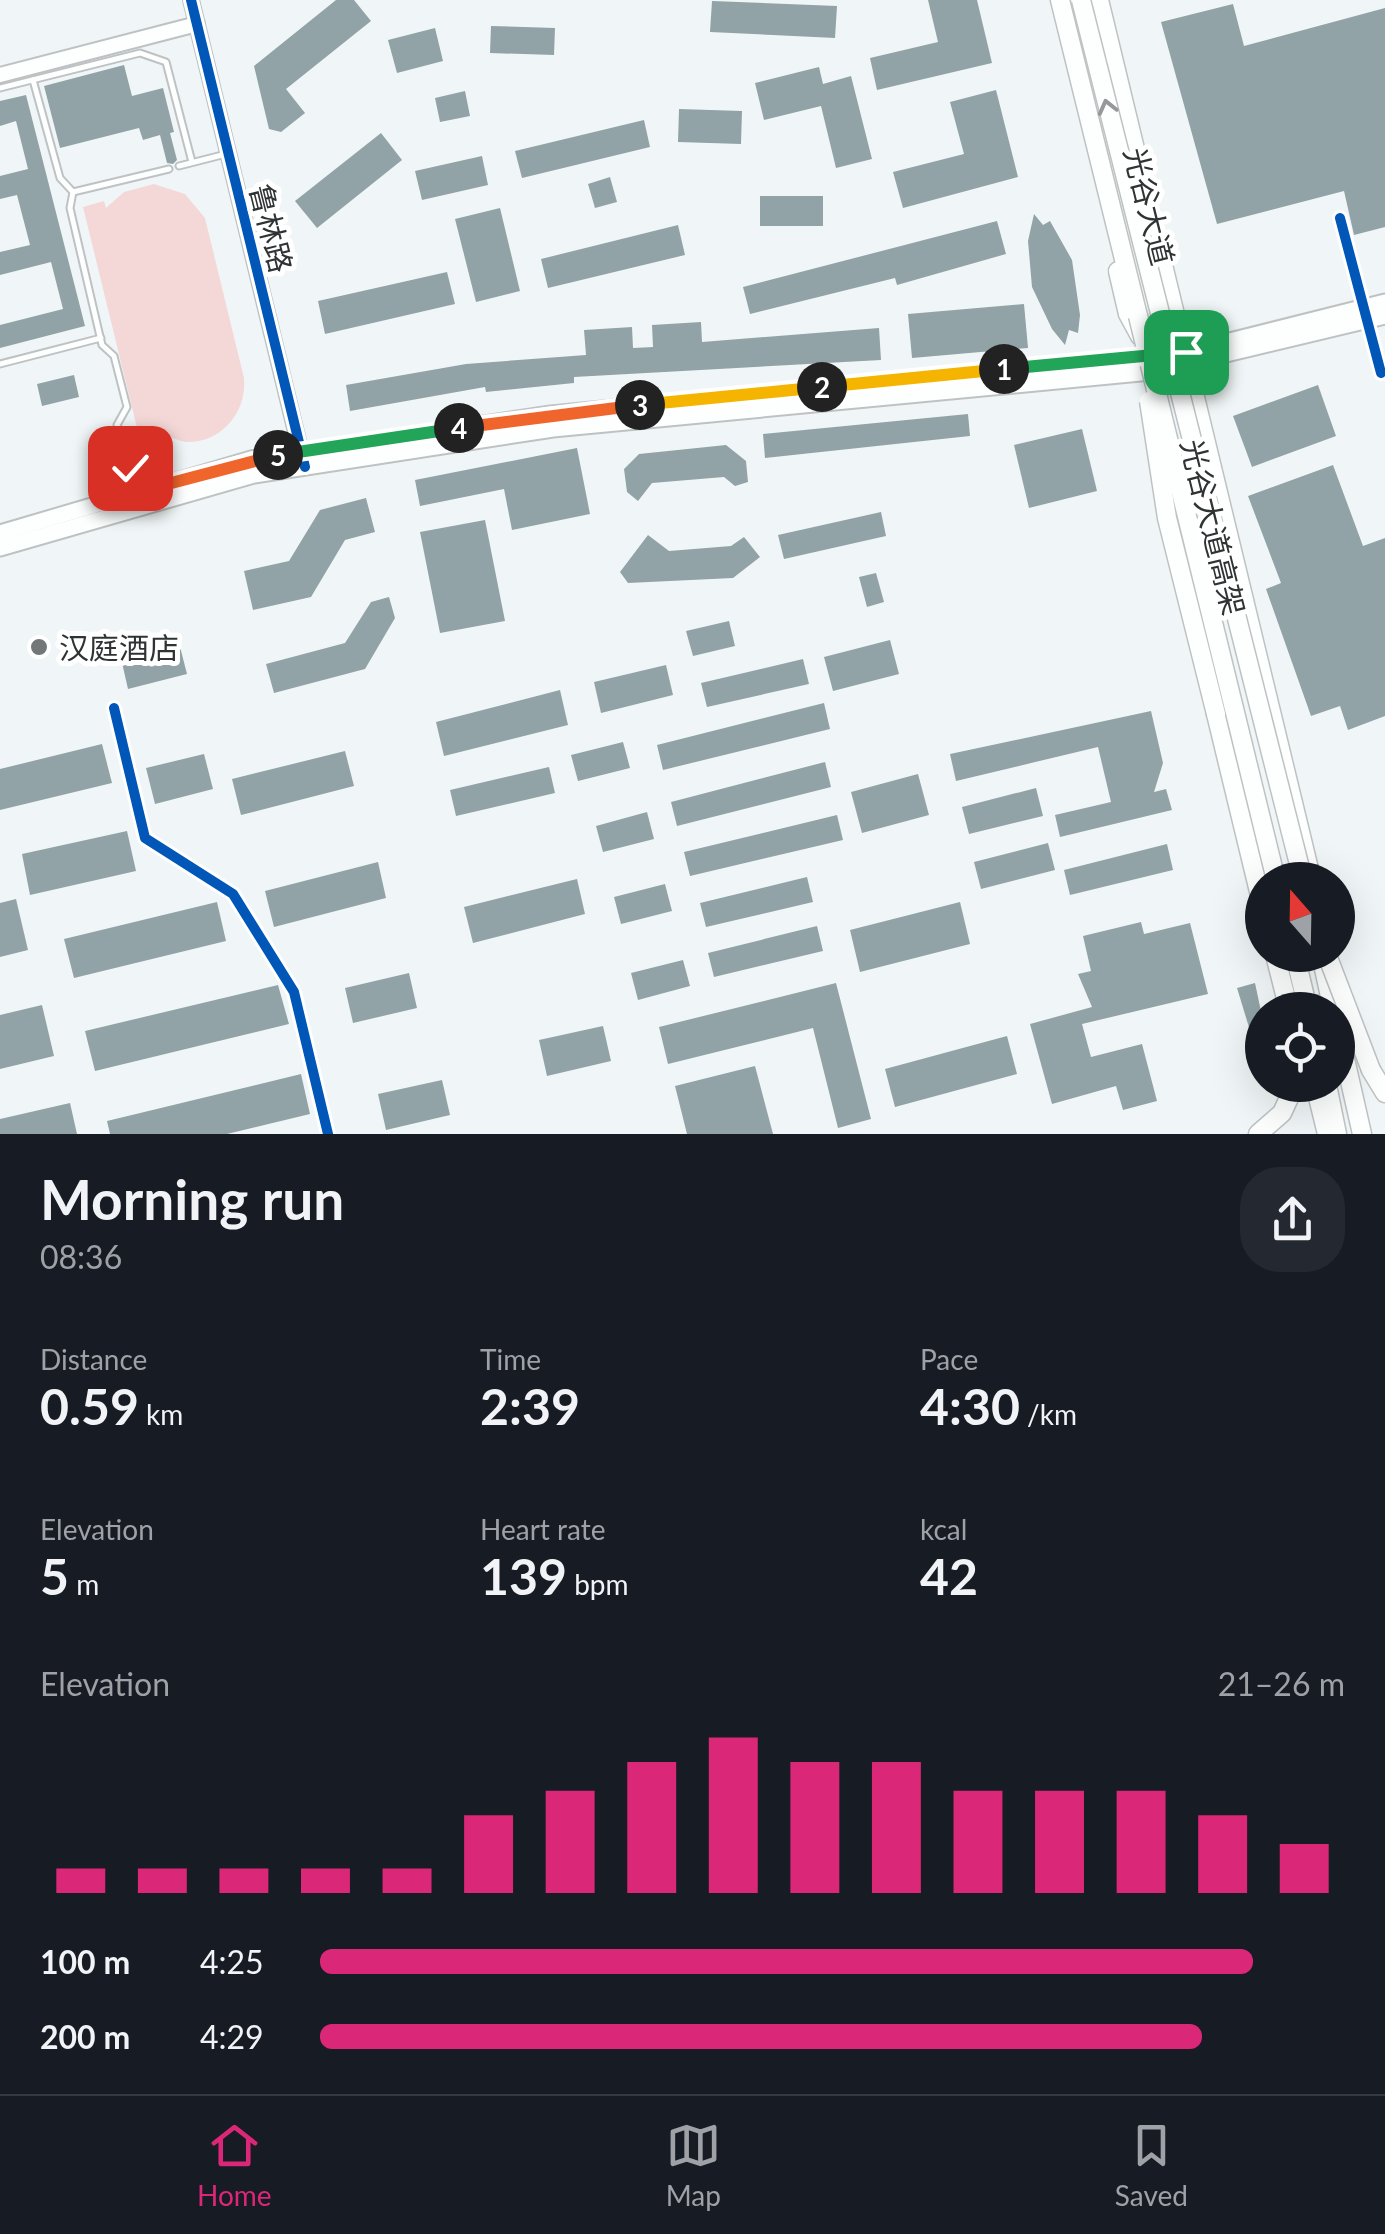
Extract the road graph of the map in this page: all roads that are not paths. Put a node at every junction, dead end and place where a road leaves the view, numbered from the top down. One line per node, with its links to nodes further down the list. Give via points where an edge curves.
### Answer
1 (191, 0): 5 (street, 鲁林路)
2 (1057, 0): 17 (main road, 光谷大道高架); 22 (main road, via 1128,314)
3 (1081, 0): 32 (main road, 光谷大道高架, one-way to 3, bridge)
4 (1099, 0): 20 (main road, 光谷大道)
5 (197, 24): 6 (street); 9 (street, 鲁林路)
6 (0, 75)
7 (34, 80): 8 (lane); 10 (lane, via 140,53 166,62); 13 (lane, via 60,178)
8 (0, 88)
9 (228, 153): 10 (lane); 24 (street, 鲁林路)
10 (192, 162): 11 (lane)
11 (178, 166)
12 (169, 168): 13 (lane)
13 (73, 192): 19 (lane, via 70,208)
14 (1340, 218): 16 (street)
15 (1385, 302): 16 (main road)
16 (1365, 314): 18 (main road); 20 (main road); 23 (street)
17 (1138, 316): 29 (main road, bridge, via 1167,518); 31 (main road, 光谷大道高架, bridge)
18 (1385, 316)
19 (100, 338): 21 (lane); 25 (lane, via 114,356 128,407 117,425)
20 (1188, 359): 22 (main road); 33 (main road, 光谷大道)
21 (0, 364)
22 (1151, 364): 24 (main road, via 551,414); 30 (main road, via 1153,403)
23 (1381, 373)
24 (303, 460): 25 (main road)
25 (140, 500): 26 (main road); 27 (main road)
26 (0, 533)
27 (0, 548)
28 (114, 708): 42 (street, via 145,838 233,894 294,992)
29 (1252, 862)
30 (1262, 862)
31 (1272, 862)
32 (1298, 862)
33 (1308, 862)
34 (1329, 972): 45 (main road)
35 (1332, 972): 36 (main road, bridge)
36 (1385, 1093)
37 (1286, 1102): 43 (main road)
38 (1322, 1102): 41 (main road)
39 (1329, 1102): 41 (main road)
40 (1355, 1102): 44 (main road)
41 (1334, 1133)
42 (328, 1134)
43 (1258, 1134)
44 (1362, 1134)
45 (1371, 1134)

